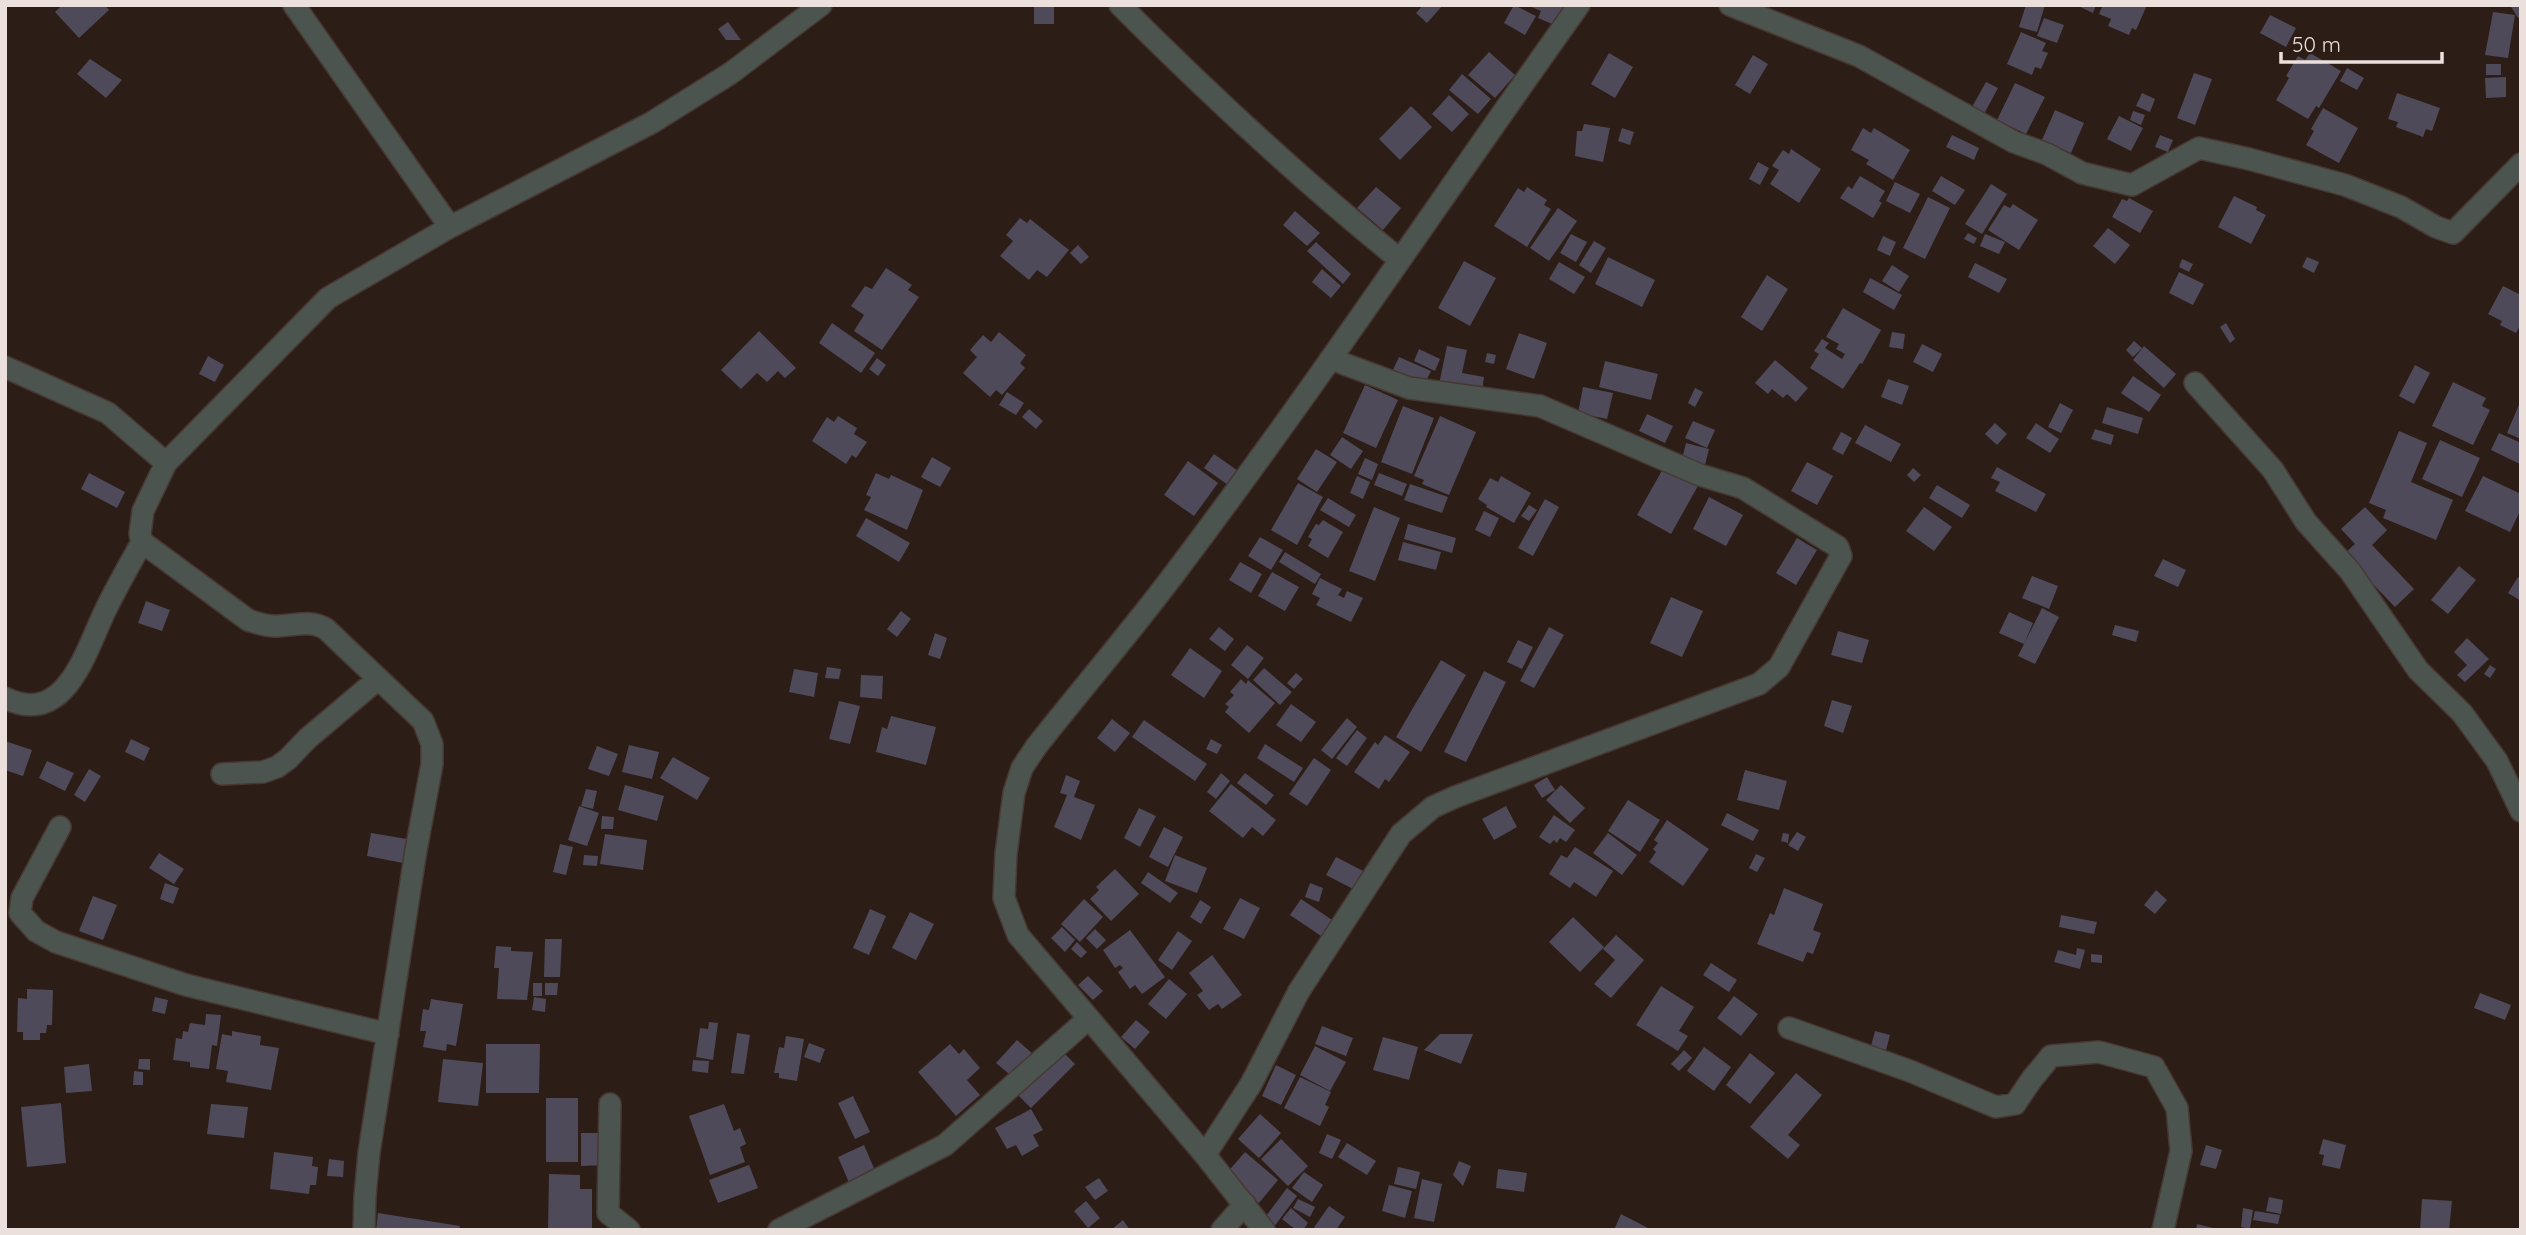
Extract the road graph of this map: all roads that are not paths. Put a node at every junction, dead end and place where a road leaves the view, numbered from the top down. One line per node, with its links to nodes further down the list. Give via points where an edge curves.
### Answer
1 (294, 5): 7 (street)
2 (821, 5): 7 (street, via 732,73 651,123)
3 (1120, 5): 8 (street, via 1329,203)
4 (1579, 5): 8 (street)
5 (1730, 5): 6 (street, via 1859,56 2014,142 2082,173 2132,185 2199,148 2345,185 2453,233)
6 (2521, 164)
7 (450, 228): 12 (street, via 328,298)
8 (1399, 259): 9 (street)
9 (1331, 359): 19 (street, via 1180,566 1022,768 1014,793 1004,898 1018,935); 23 (street, via 1409,388 1540,406 1700,475 1743,488 1838,547 1840,556 1779,667 1759,684 1455,797 1433,807 1401,834 1299,991 1251,1084)
10 (5, 367): 12 (street, via 107,413)
11 (2195, 383): 17 (street, via 2273,470 2306,522 2350,571 2418,670 2462,713 2497,761)
12 (166, 463): 13 (street, via 143,511)
13 (142, 542): 14 (street, via 248,620 262,625 321,626); 15 (street, via 71,683 48,701 30,707)
14 (378, 679): 16 (street, via 277,767); 21 (street, via 423,721 432,744)
15 (5, 698)
16 (222, 774)
17 (2521, 811)
18 (60, 827): 21 (street, via 22,898 20,913 36,932 186,985)
19 (1087, 1019): 23 (street); 27 (street, via 945,1145)
20 (1789, 1028): 30 (street, via 1996,1107 2015,1104 2051,1056 2099,1052 2154,1067 2177,1108 2181,1151)
21 (388, 1034): 25 (street, via 369,1153)
22 (610, 1104): 26 (street, via 608,1213)
23 (1205, 1155): 24 (street)
24 (1245, 1204): 28 (street); 29 (street)
25 (364, 1230)
26 (629, 1230)
27 (779, 1230)
28 (1223, 1230)
29 (1264, 1230)
30 (2163, 1230)

